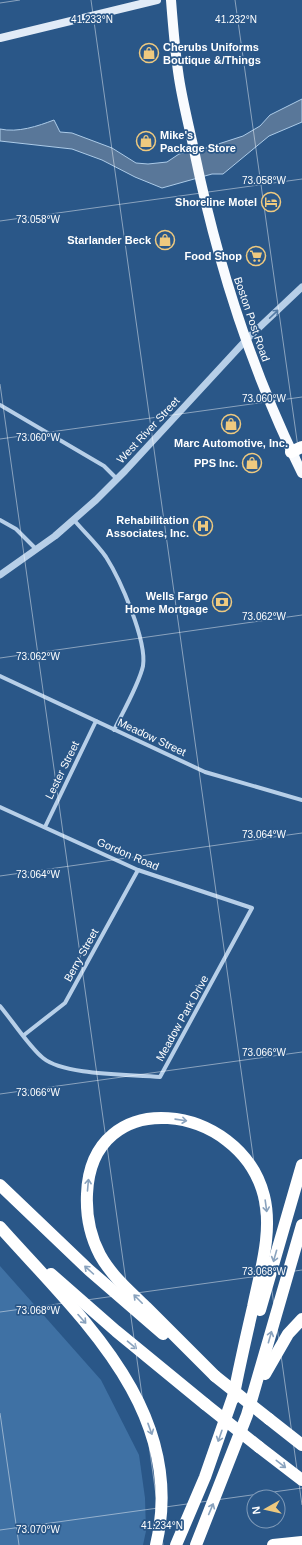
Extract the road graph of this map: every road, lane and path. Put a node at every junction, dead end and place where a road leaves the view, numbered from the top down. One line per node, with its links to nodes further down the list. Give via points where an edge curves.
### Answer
1 (158, 0): 3 (main road)
2 (171, 0): 5 (main road, Boston Post Road, via 180,82 200,185 225,278)
3 (0, 38)
4 (302, 287): 5 (street, West River Street, one-way to 4)
5 (246, 340): 7 (main road, Boston Post Road, via 269,401); 9 (street, West River Street)
6 (0, 405): 9 (street, via 104,466)
7 (297, 449): 8 (main road, Boston Post Road)
8 (302, 473)
9 (116, 479): 11 (street, West River Street)
10 (0, 520): 12 (street, via 16,530)
11 (74, 520): 12 (street, West River Street); 16 (street, via 106,557 125,594 143,658 140,674)
12 (37, 550): 13 (street, West River Street)
13 (0, 575)
14 (0, 676): 15 (street, Meadow Street)
15 (96, 721): 16 (street, Meadow Street); 19 (street, Lester Street)
16 (114, 730): 17 (street, Meadow Street, via 205,772)
17 (302, 800)
18 (0, 807): 19 (street, Gordon Road)
19 (45, 827): 20 (street, Gordon Road)
20 (138, 870): 21 (street, Gordon Road); 23 (street, Berry Street, via 65,1003)
21 (252, 908): 23 (street, Meadow Park Drive, via 160,1077 71,1070 56,1066 42,1058)
22 (0, 1006): 23 (street, Meadow Park Drive)
23 (24, 1035)
24 (302, 1164): 30 (highway, one-way to 30)
25 (0, 1185): 29 (highway, one-way to 25, via 94,1275)
26 (302, 1225): 31 (highway, one-way to 26)
27 (0, 1226): 35 (highway, one-way to 35, bridge, via 98,1316); 37 (highway, one-way to 37, via 104,1344 121,1368 134,1394 153,1439 160,1467 162,1508)
28 (302, 1320): 31 (highway, via 288,1334 276,1352)
29 (215, 1376): 30 (highway, one-way to 30, via 115,1276 100,1255 93,1238 88,1220 87,1200 92,1164 101,1147 114,1134 141,1121 178,1119 217,1132 240,1151 261,1187 267,1218 265,1245); 32 (highway, bridge)
30 (233, 1399): 38 (highway, one-way to 38, via 205,1477)
31 (247, 1415): 39 (highway, one-way to 31)
32 (269, 1419): 33 (highway); 34 (highway)
33 (302, 1438)
34 (302, 1445)
35 (302, 1480)
36 (302, 1542): 40 (highway)
37 (156, 1545)
38 (176, 1545)
39 (196, 1545)
40 (273, 1545)

